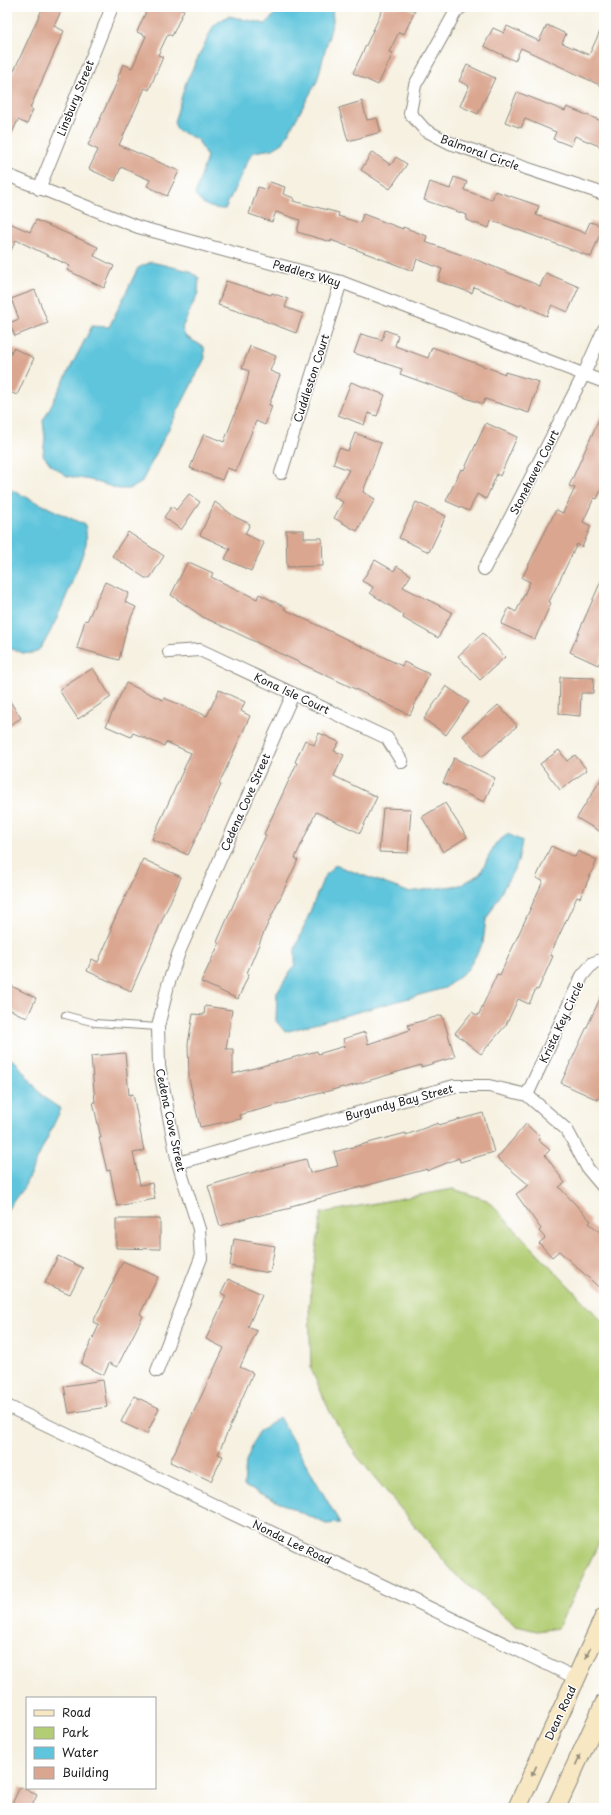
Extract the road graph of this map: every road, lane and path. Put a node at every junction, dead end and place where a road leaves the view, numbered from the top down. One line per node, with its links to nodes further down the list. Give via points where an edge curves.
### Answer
1 (112, 7): 4 (street, Linsbury Street)
2 (462, 7): 5 (street, Balmoral Circle, via 456,11 415,85 410,113 425,130 450,143)
3 (7, 175): 4 (street, Peddlers Way)
4 (38, 189): 6 (street, Peddlers Way, via 138,227)
5 (604, 194)
6 (341, 282): 8 (street, Peddlers Way); 10 (street, Cuddleston Court)
7 (604, 329): 8 (street, Stonehaven Court)
8 (584, 374): 9 (street, Peddlers Way); 11 (street, Stonehaven Court)
9 (604, 382)
10 (281, 473)
11 (484, 569)
12 (169, 652): 13 (street, Kona Isle Court, via 200,650)
13 (293, 694): 14 (street, Kona Isle Court, via 387,738); 17 (street, Cedena Cove Street, via 179,952)
14 (402, 762)
15 (604, 959): 18 (street, Krista Key Circle, via 593,963 582,976)
16 (64, 1015): 17 (lane, via 96,1023)
17 (158, 1026): 19 (street, Cedena Cove Street, via 159,1066)
18 (527, 1095): 19 (street, Burgundy Bay Street, via 489,1086 454,1086); 20 (street, Burgundy Bay Street, via 567,1130 588,1169)
19 (178, 1163): 21 (street, Cedena Cove Street, via 199,1229 201,1258)
20 (604, 1188)
21 (157, 1370)
22 (7, 1406): 24 (street, Nonda Lee Road)
23 (604, 1617): 24 (main road, Dean Road, one-way to 24)
24 (576, 1678): 26 (main road, Dean Road, one-way to 26)
25 (604, 1704): 27 (main road, one-way to 25)
26 (517, 1808)
27 (556, 1808)

